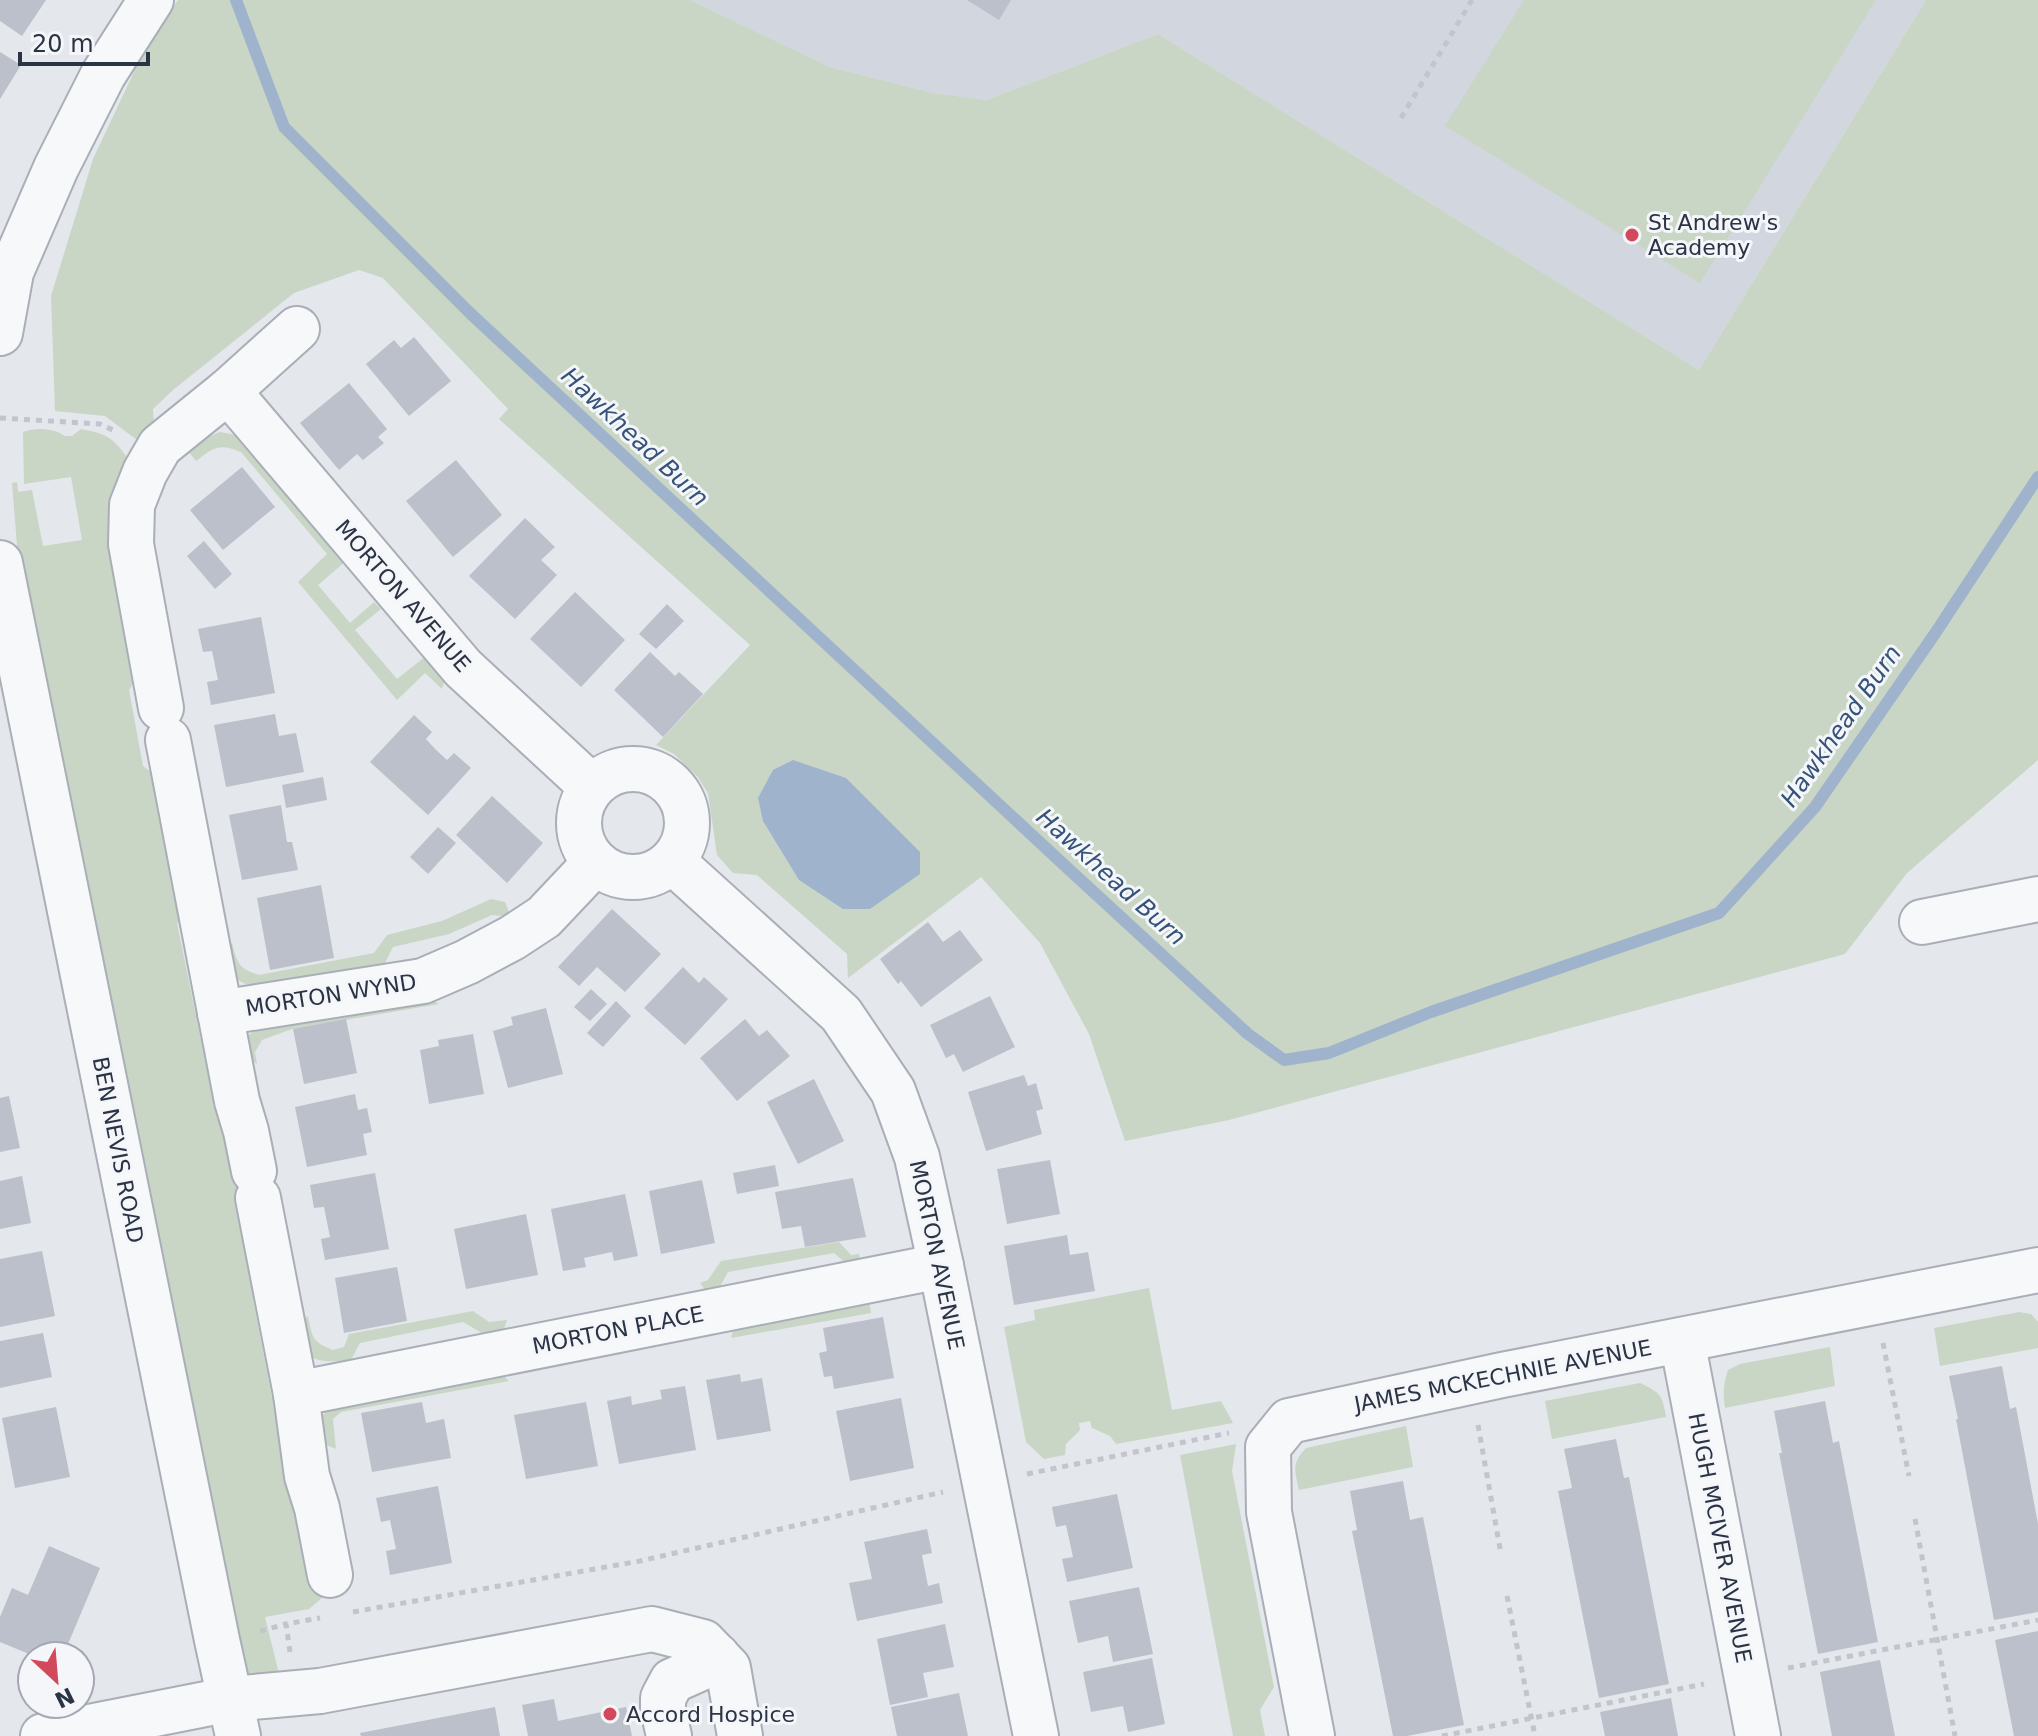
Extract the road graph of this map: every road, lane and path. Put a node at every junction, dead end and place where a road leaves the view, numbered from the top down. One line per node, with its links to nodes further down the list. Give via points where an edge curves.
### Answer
1 (151, 0): 4 (street, via 103,75)
2 (1472, 0): 3 (path)
3 (1401, 118)
4 (6, 270): 6 (street)
5 (297, 329): 7 (street)
6 (0, 333)
7 (228, 391): 9 (street); 11 (street, MORTON AVENUE, via 463,668)
8 (0, 418): 9 (path, via 100,424)
9 (153, 459): 16 (street, via 132,505 131,544)
10 (0, 563): 33 (street, BEN NEVIS ROAD)
11 (592, 787): 12 (street, via 609,774 630,769 651,772 670,783 683,801 687,822); 13 (street, via 579,826 583,846)
12 (672, 861): 13 (street, via 634,878); 17 (street, MORTON AVENUE, via 841,1014 893,1091 917,1157)
13 (595, 863): 16 (street, MORTON WYND, via 544,917 423,981)
14 (2038, 899): 15 (street)
15 (1922, 922)
16 (220, 1013): 22 (street)
17 (941, 1266): 22 (street, MORTON PLACE); 25 (street, MORTON AVENUE)
18 (2038, 1270): 19 (street, JAMES MCKECHNIE AVENUE)
19 (1875, 1303): 20 (street, JAMES MCKECHNIE AVENUE); 24 (path)
20 (1682, 1340): 21 (street, JAMES MCKECHNIE AVENUE); 40 (street, HUGH MCIVER AVENUE)
21 (1470, 1382): 23 (street, JAMES MCKECHNIE AVENUE); 27 (path)
22 (296, 1394): 28 (street)
23 (1289, 1421): 25 (path); 38 (street, via 1268,1447 1269,1512)
24 (1909, 1476)
25 (985, 1483): 30 (path, via 640,1561); 37 (street, MORTON AVENUE)
26 (1915, 1519): 41 (path)
27 (1501, 1554)
28 (332, 1595): 32 (path, via 286,1624)
29 (1507, 1596): 39 (path)
30 (349, 1613)
31 (717, 1656): 32 (street, via 703,1642 652,1629); 35 (street, via 672,1681 663,1698); 36 (street, via 728,1668)
32 (295, 1692): 33 (street)
33 (234, 1718): 34 (street)
34 (43, 1736)
35 (669, 1736)
36 (740, 1736)
37 (1036, 1736)
38 (1312, 1736)
39 (1535, 1736)
40 (1758, 1736)
41 (1955, 1736)

